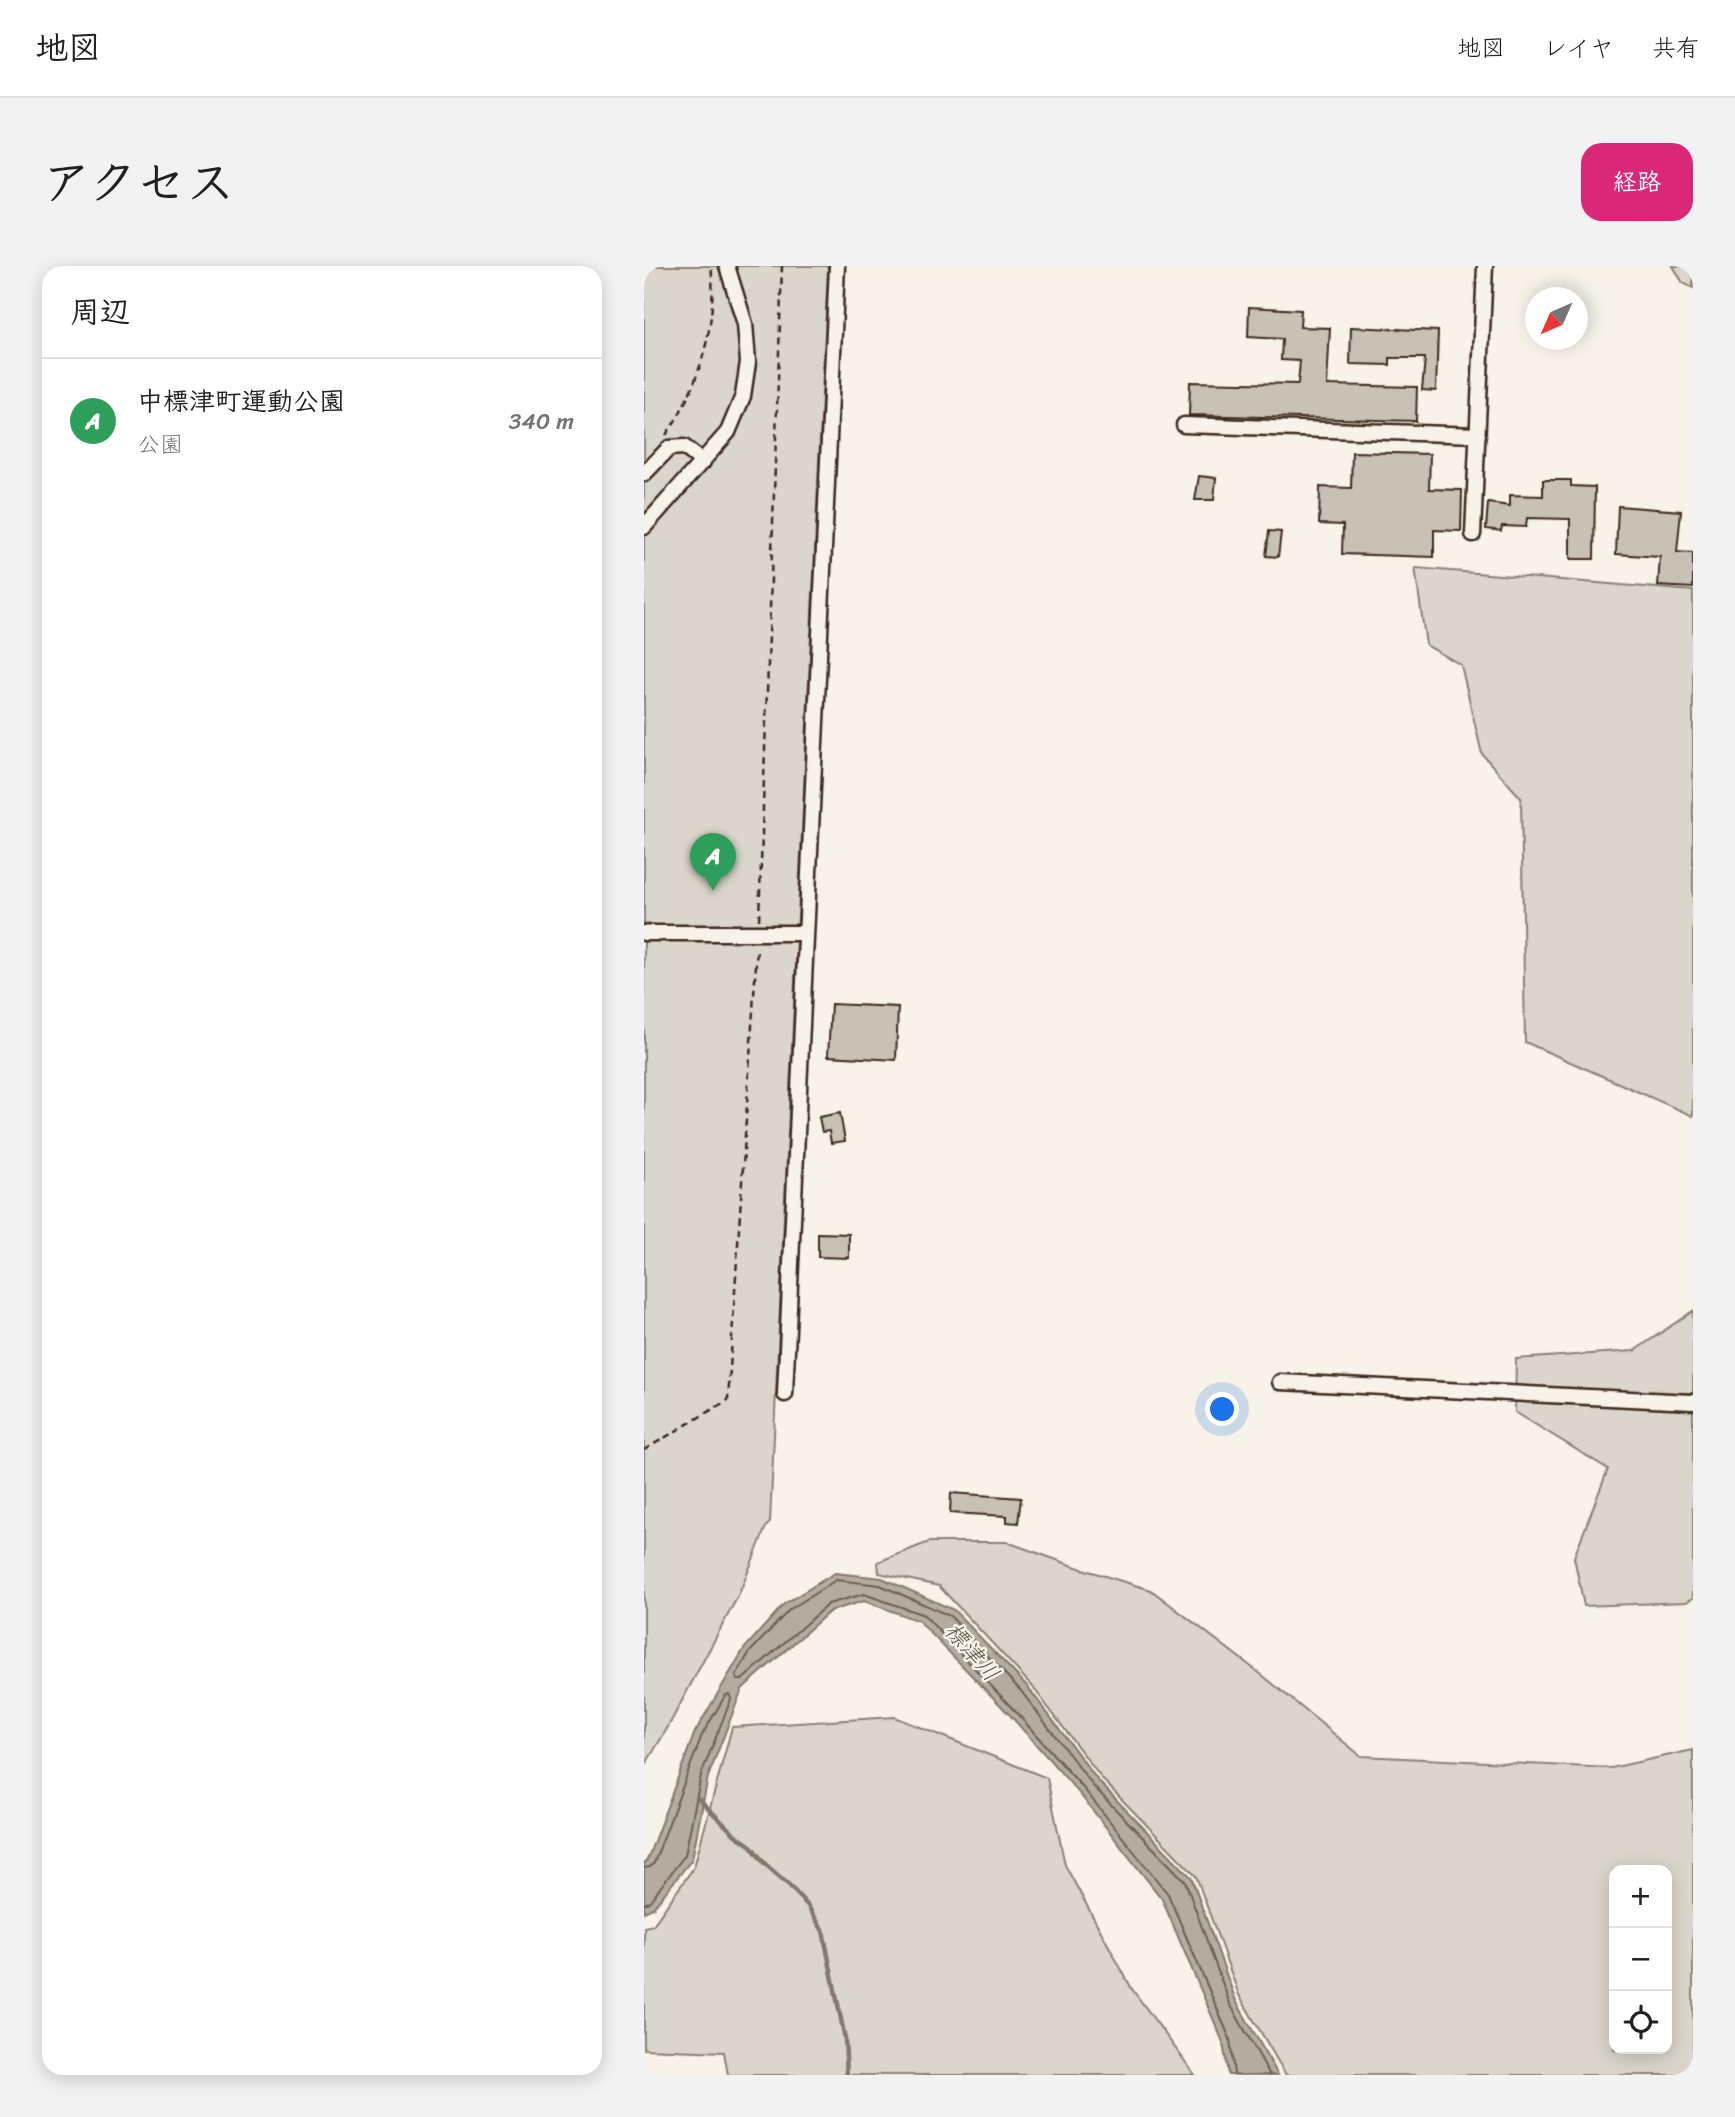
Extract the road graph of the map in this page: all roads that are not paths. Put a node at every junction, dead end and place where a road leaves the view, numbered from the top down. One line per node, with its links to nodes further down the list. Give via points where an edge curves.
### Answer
1 (727, 266): 6 (street, via 745,324 748,362 743,396 728,432)
2 (837, 266): 11 (street)
3 (1485, 266): 5 (street)
4 (1184, 425): 5 (street)
5 (1478, 435): 9 (street)
6 (703, 461): 7 (street, via 684,447 669,448); 8 (street)
7 (644, 474)
8 (644, 527)
9 (1473, 534)
10 (644, 933): 11 (street)
11 (806, 933): 13 (street)
12 (1280, 1382): 14 (street)
13 (785, 1394)
14 (1693, 1402)

